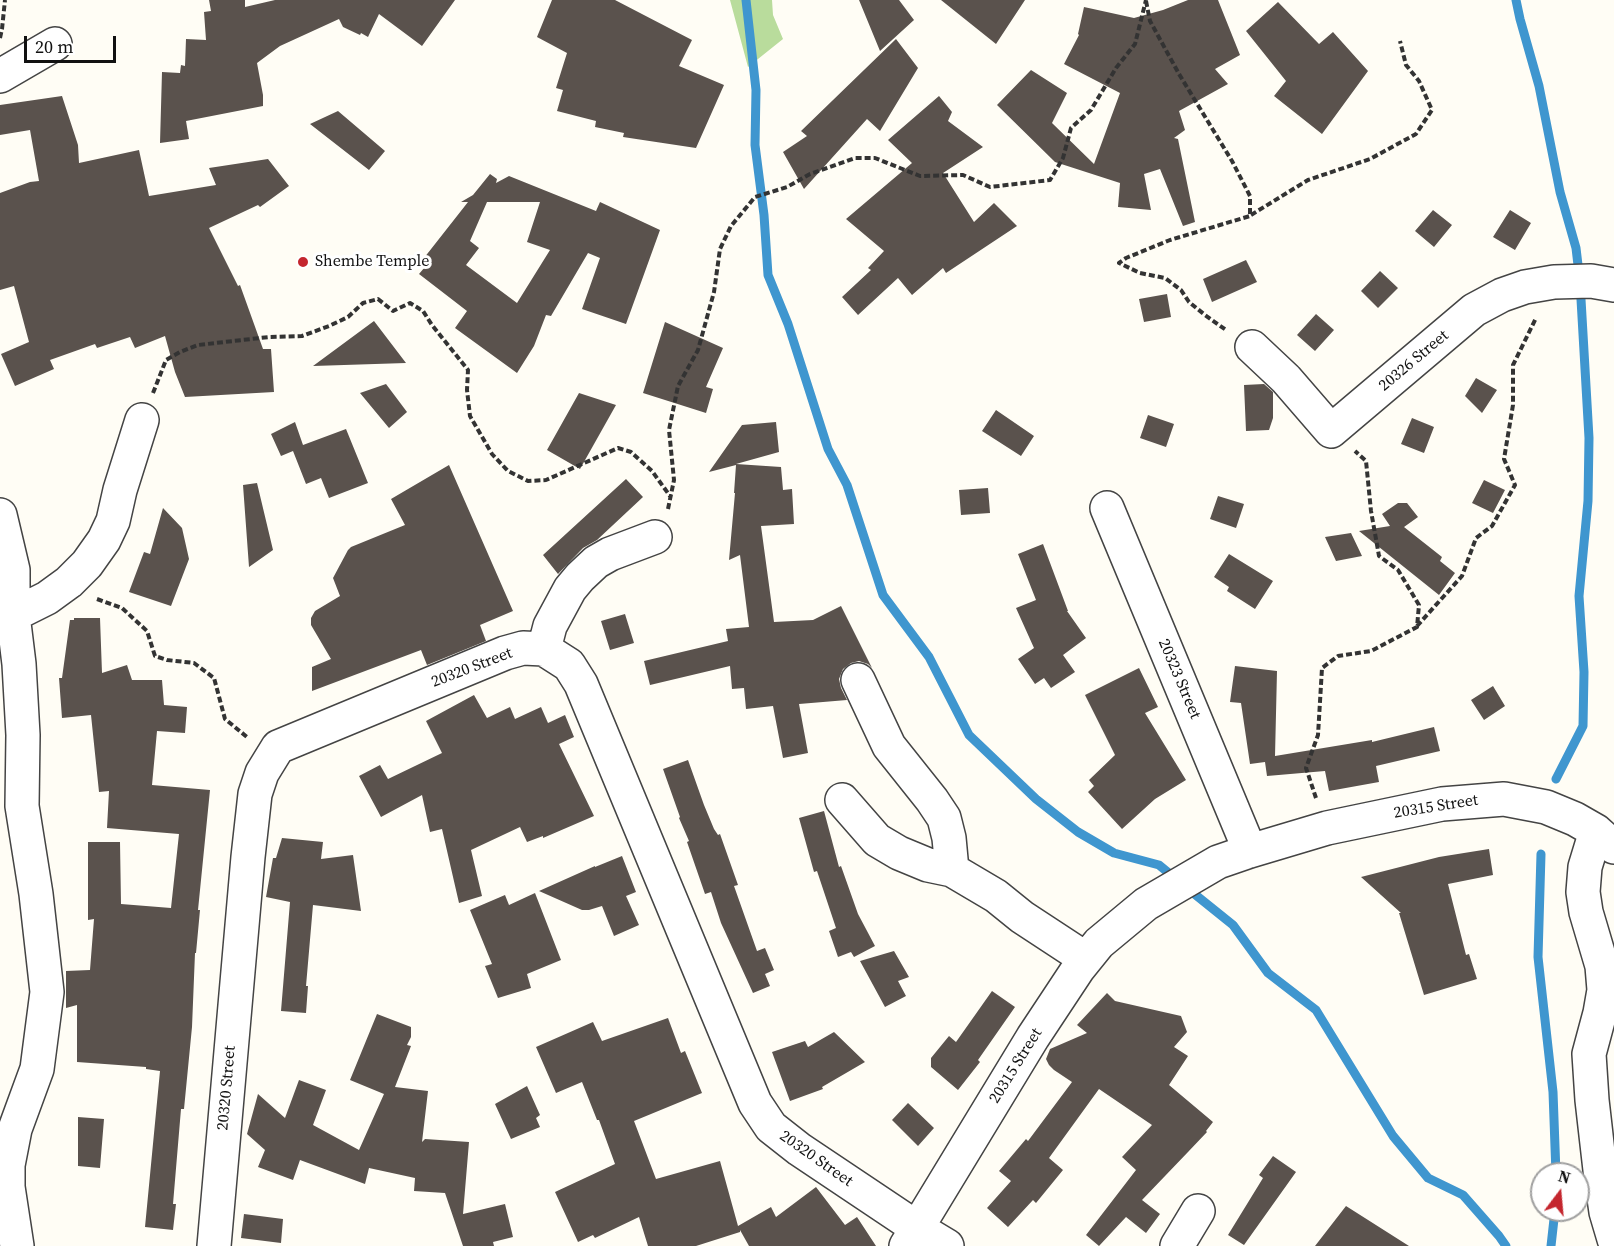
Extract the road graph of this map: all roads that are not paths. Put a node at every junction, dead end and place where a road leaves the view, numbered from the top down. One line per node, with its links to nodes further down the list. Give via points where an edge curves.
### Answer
1 (55, 44): 2 (street)
2 (0, 76)
3 (1614, 285): 4 (street, 20326 Street, via 1554,282 1502,295 1474,310 1331,431)
4 (1252, 347)
5 (142, 420): 9 (street, via 104,540 69,582)
6 (1107, 508): 14 (street, 20323 Street)
7 (0, 515): 9 (street, via 13,570)
8 (655, 537): 10 (street, via 603,558 580,577 550,626)
9 (13, 615): 20 (street, via 23,735 22,806 47,992 37,1069 15,1129 8,1165)
10 (544, 650): 18 (street, 20320 Street, via 569,665 581,684 755,1103 771,1126); 21 (street, 20320 Street, via 523,648 505,653 278,747 262,773 255,794 248,857)
11 (858, 680): 15 (street, via 889,746 944,818)
12 (842, 800): 15 (street, via 878,840 918,861)
13 (1605, 839): 14 (street, 20315 Street, via 1575,819 1546,807 1504,799 1442,804 1327,828); 19 (street, via 1585,867 1583,892 1602,966 1604,990 1589,1054 1600,1170)
14 (1250, 850): 16 (street, 20315 Street, via 1218,862 1155,899 1099,943)
15 (952, 870): 16 (street)
16 (1086, 959): 18 (street, 20315 Street, via 1033,1037)
17 (1198, 1211): 23 (street)
18 (912, 1237): 22 (street, 20320 Street)
19 (1614, 1239)
20 (17, 1246)
21 (214, 1246)
22 (947, 1246)
23 (1177, 1246)

